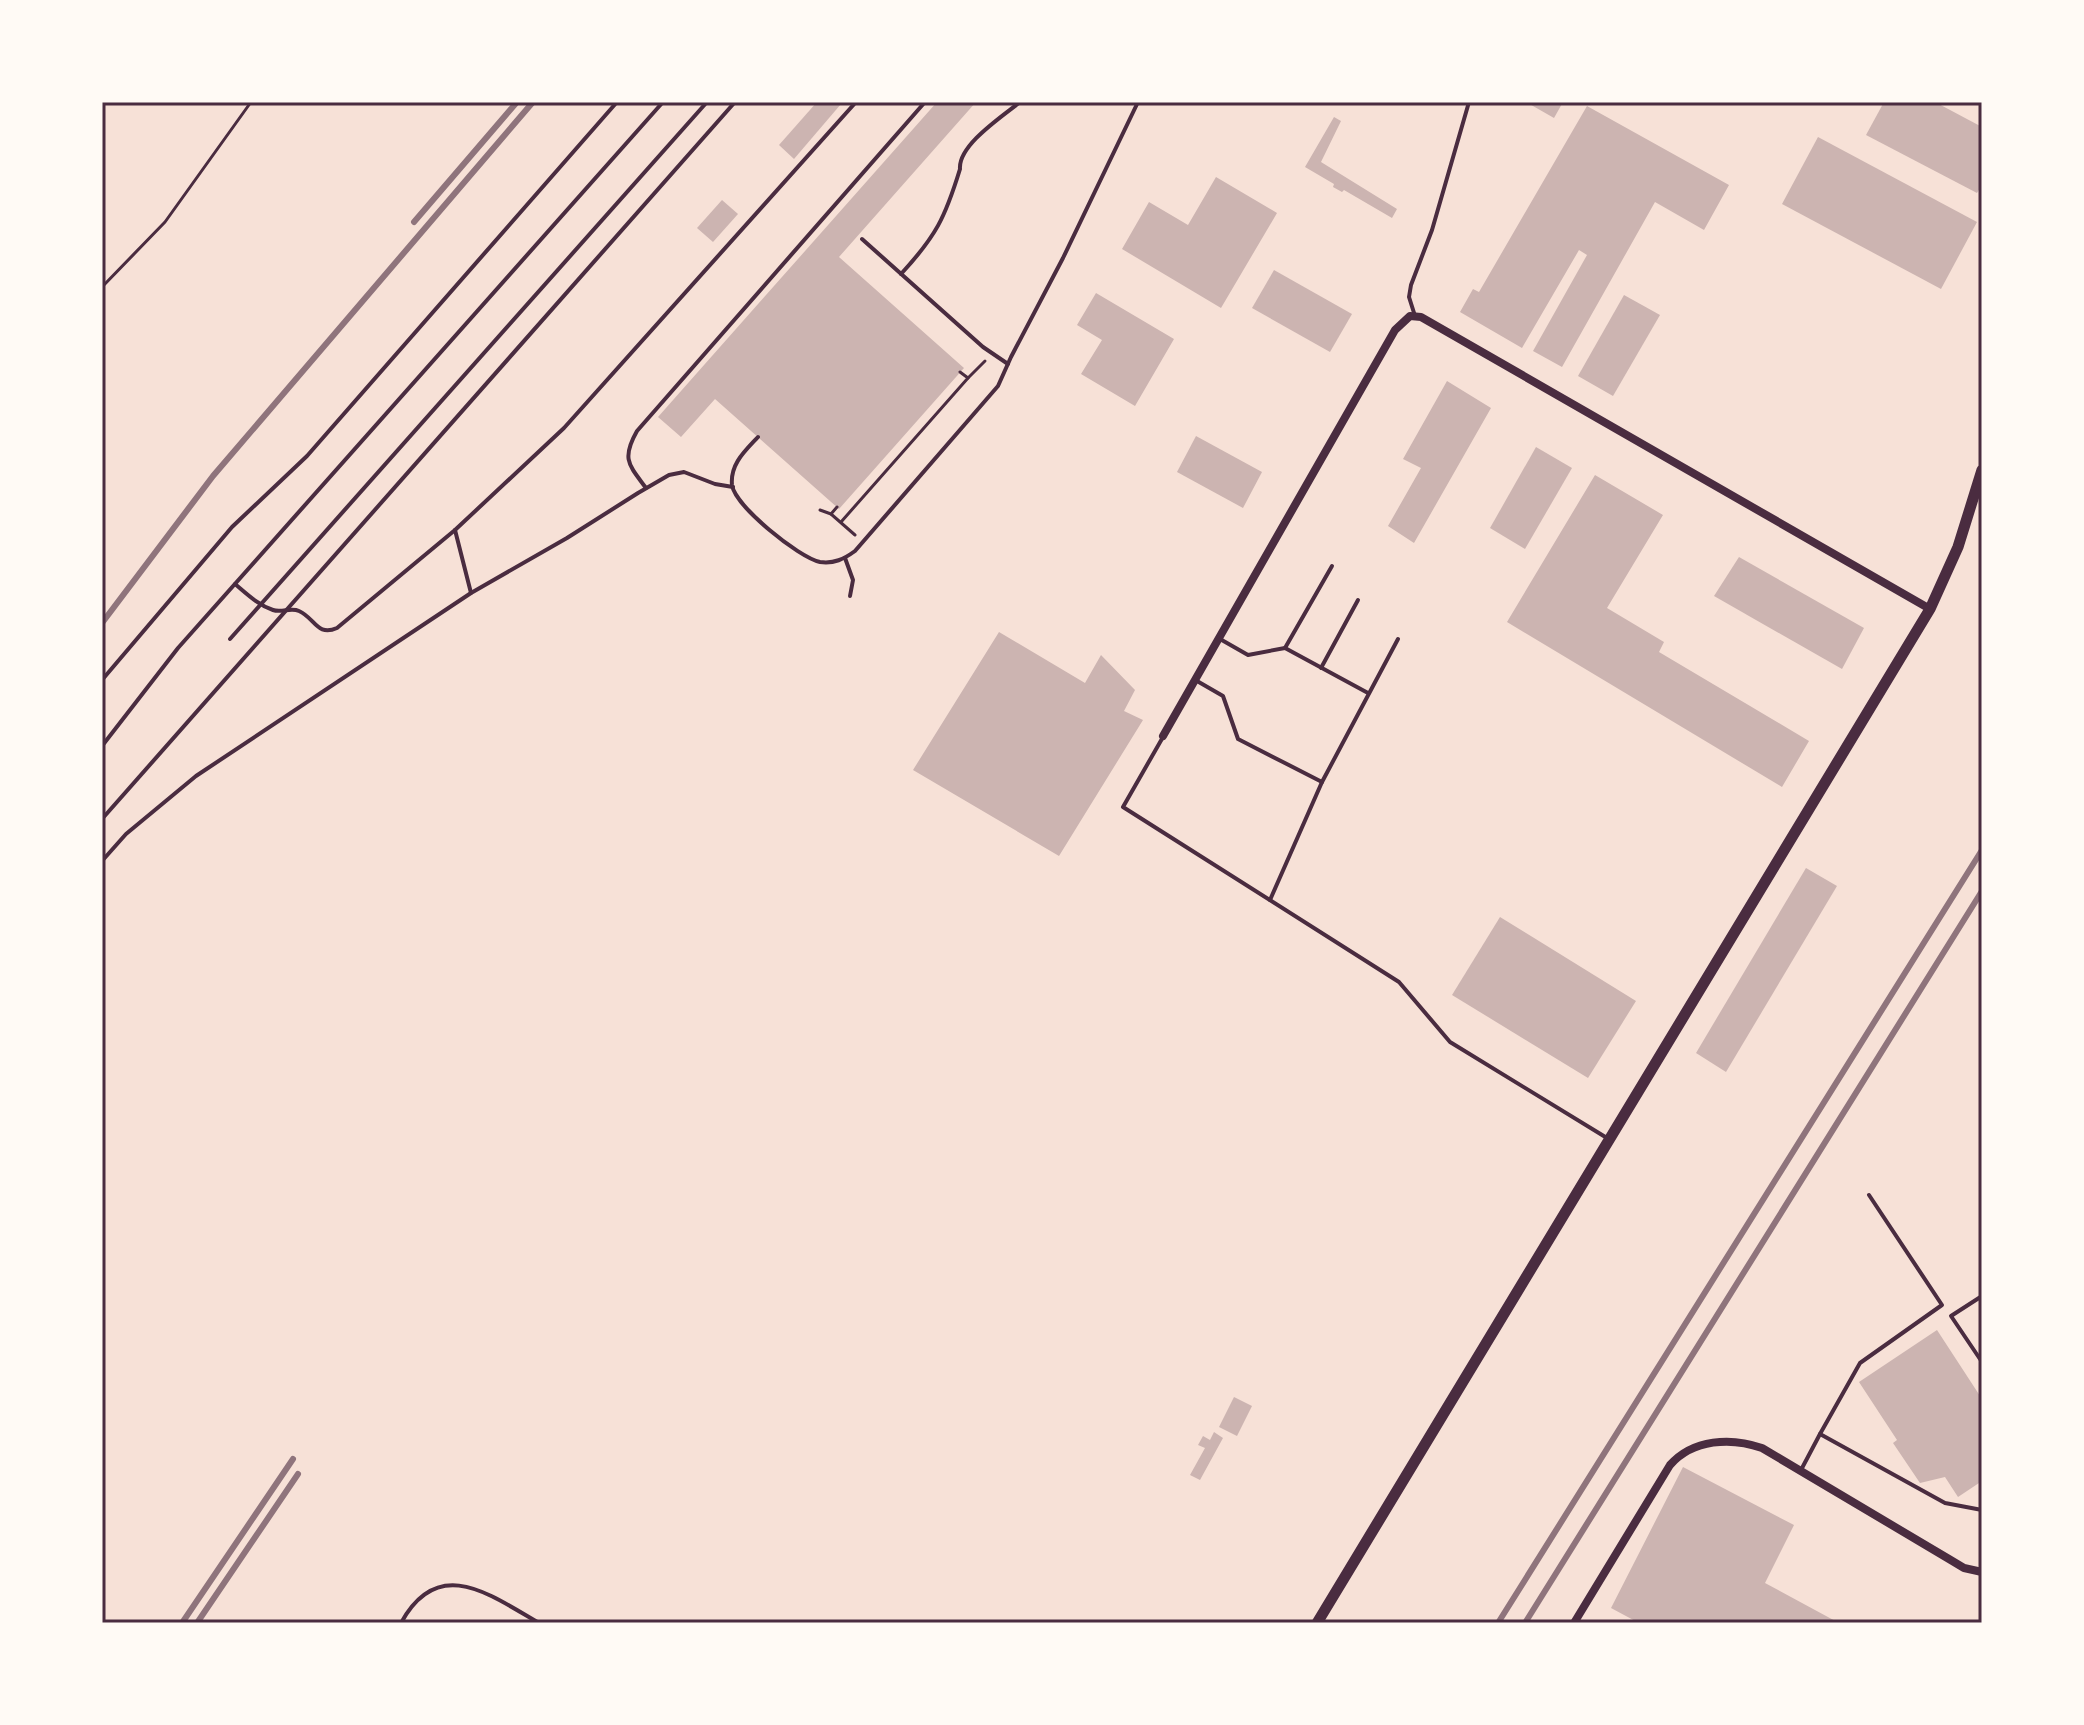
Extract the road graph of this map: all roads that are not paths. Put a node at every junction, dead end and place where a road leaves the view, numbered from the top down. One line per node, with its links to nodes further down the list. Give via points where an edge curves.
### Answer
1 (617, 102): 33 (lane, via 307,456 232,527)
2 (663, 102): 21 (lane)
3 (707, 102): 25 (lane)
4 (735, 102): 27 (lane)
5 (856, 102): 18 (lane, via 574,418)
6 (925, 102): 17 (lane, via 637,431 627,459)
7 (1020, 102): 11 (lane, via 966,151 934,237)
8 (1138, 102): 13 (lane)
9 (1469, 102): 12 (lane, via 1411,285)
10 (862, 239): 11 (lane)
11 (901, 274): 13 (lane)
12 (1415, 316): 26 (street); 28 (street, via 1395,330)
13 (1008, 364): 19 (lane, via 992,396)
14 (758, 437): 16 (lane, via 735,465)
15 (1982, 470): 26 (street, via 1958,547)
16 (733, 487): 17 (lane, via 684,472); 19 (lane, via 772,531 806,557 827,563)
17 (646, 488): 22 (lane)
18 (455, 530): 22 (lane); 27 (lane, via 334,630 321,630 304,614)
19 (845, 558): 23 (lane, via 853,580)
20 (1332, 566): 31 (lane)
21 (235, 584): 25 (lane); 37 (lane, via 151,680)
22 (471, 593): 40 (lane, via 196,776)
23 (850, 596)
24 (1358, 600): 32 (lane)
25 (261, 604): 27 (lane); 29 (lane)
26 (1930, 609): 42 (street)
27 (285, 610): 39 (lane)
28 (1218, 638): 31 (lane, via 1248,655); 34 (street)
29 (230, 639)
30 (1398, 639): 35 (lane)
31 (1285, 648): 32 (lane)
32 (1321, 668): 35 (lane)
33 (102, 680)
34 (1194, 680): 36 (street); 38 (lane, via 1223,696 1238,739)
35 (1368, 693): 38 (lane)
36 (1163, 736): 41 (lane, via 1123,807)
37 (102, 746)
38 (1322, 782): 41 (lane)
39 (102, 819)
40 (102, 861)
41 (1270, 900): 42 (lane, via 1399,982 1450,1042)
42 (1609, 1139): 54 (street)
43 (1869, 1195): 45 (lane)
44 (1982, 1296): 46 (lane)
45 (1942, 1305): 46 (lane); 48 (lane, via 1860,1363)
46 (1951, 1316): 47 (lane)
47 (1982, 1362)
48 (1820, 1434): 49 (lane); 50 (lane, via 1945,1503)
49 (1801, 1470): 51 (street, via 1964,1568); 55 (street, via 1744,1442 1712,1443 1682,1453 1665,1472)
50 (1982, 1510)
51 (1982, 1572)
52 (401, 1623): 53 (lane, via 424,1593 463,1584)
53 (539, 1623)
54 (1317, 1623)
55 (1574, 1623)

